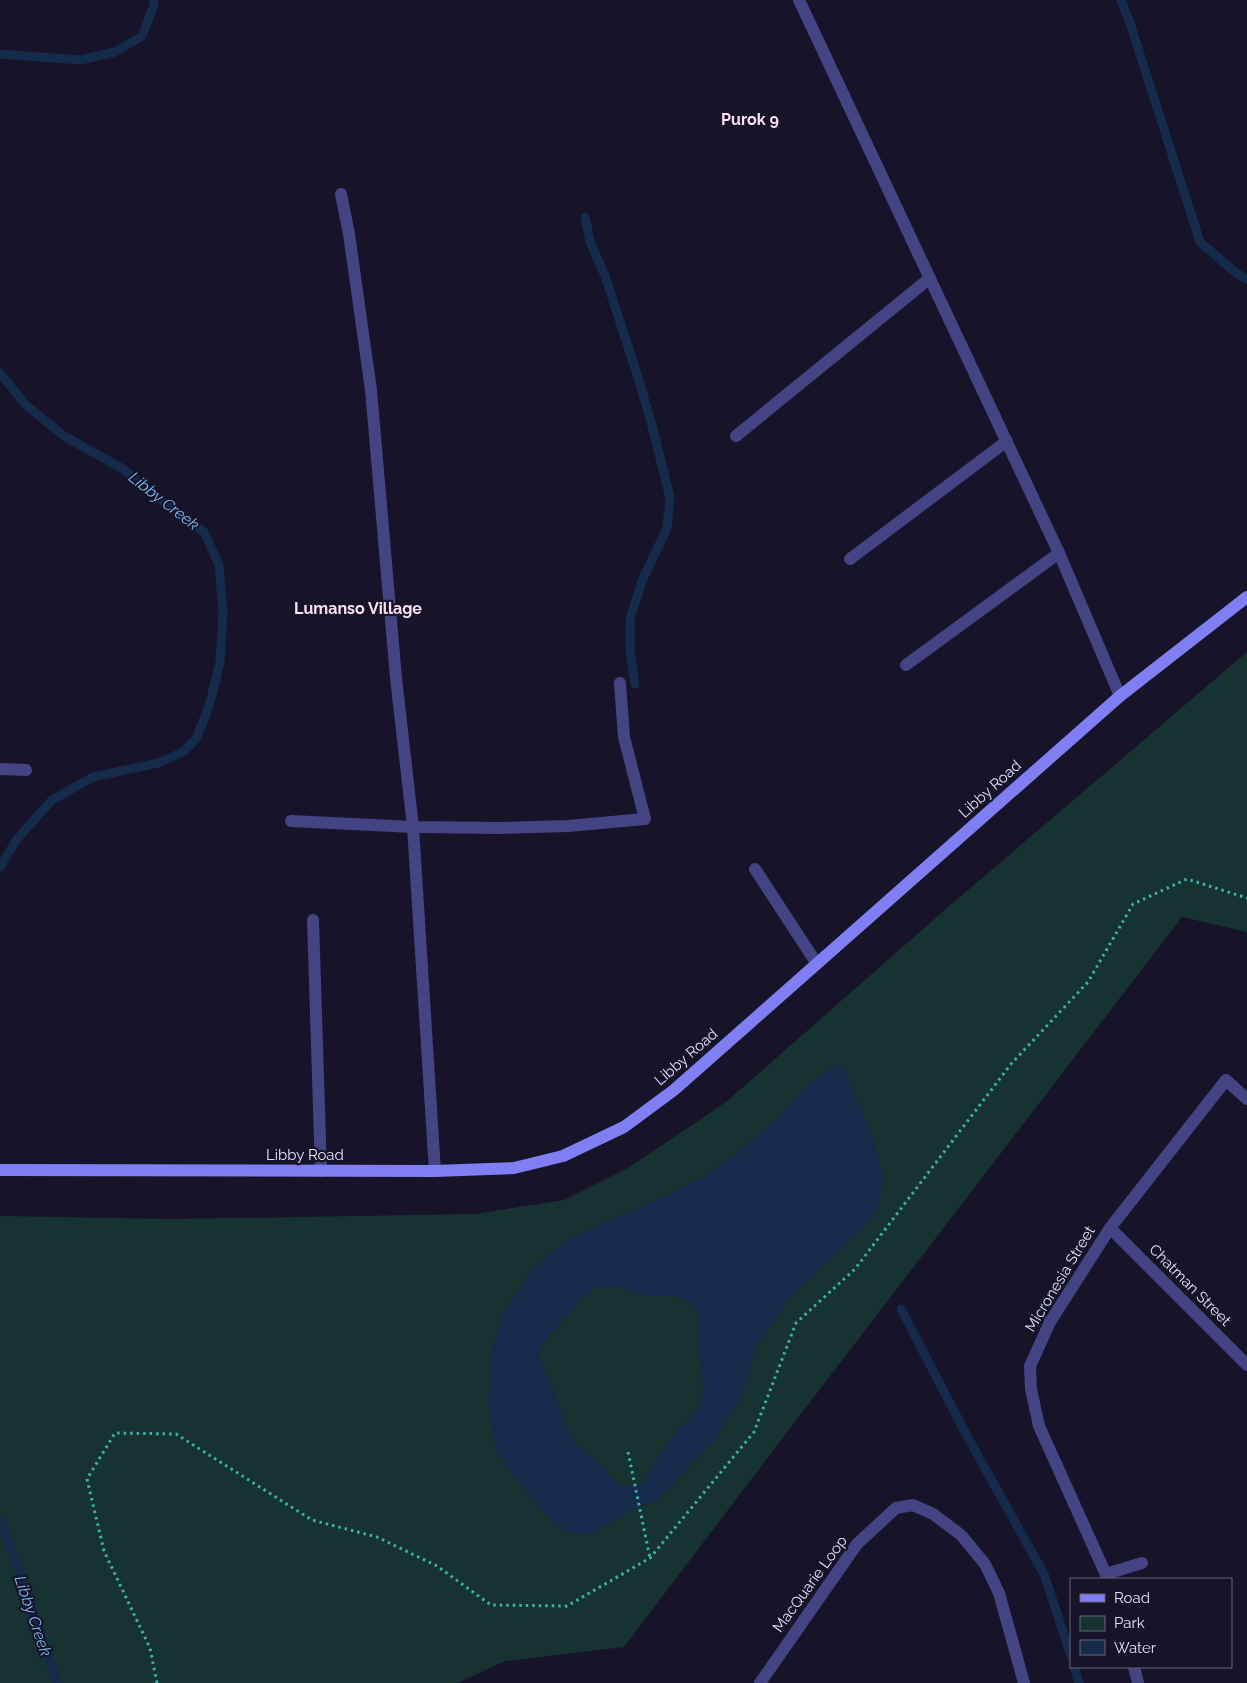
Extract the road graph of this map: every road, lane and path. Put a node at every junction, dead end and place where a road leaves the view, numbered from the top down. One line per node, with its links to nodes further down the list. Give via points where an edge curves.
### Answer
1 (799, 0): 3 (street)
2 (341, 194): 15 (street, via 371,390)
3 (930, 278): 4 (street); 5 (street)
4 (736, 436)
5 (1007, 441): 6 (street); 7 (street)
6 (1060, 553): 9 (street); 11 (street)
7 (850, 559)
8 (1247, 597): 11 (main road, Libby Road)
9 (906, 665)
10 (620, 683): 15 (street, via 624,737 645,819 568,826)
11 (1120, 696): 19 (main road, Libby Road)
12 (0, 770): 13 (street)
13 (26, 770)
14 (291, 821): 15 (street)
15 (412, 827): 23 (street)
16 (755, 868): 19 (street)
17 (1247, 898): 27 (path, via 1187,879 1133,904 1088,982 1011,1064 855,1269 796,1323 754,1432)
18 (314, 920): 22 (street)
19 (817, 964): 23 (main road, Libby Road, via 674,1090 624,1127 563,1156 514,1168)
20 (1247, 1099): 24 (street, Micronesia Street, via 1226,1080)
21 (0, 1170): 22 (main road, Libby Road)
22 (321, 1171): 23 (main road, Libby Road)
23 (435, 1172)
24 (1110, 1228): 25 (street, Chatman Street); 29 (street, Micronesia Street, via 1050,1322 1030,1366 1031,1389 1040,1426)
25 (1247, 1364)
26 (628, 1452): 27 (path)
27 (650, 1558): 31 (path, via 567,1606 491,1605 437,1566 378,1537 312,1520 176,1434 116,1434 87,1479 104,1551 150,1648)
28 (1142, 1563): 29 (street)
29 (1107, 1577)
30 (1134, 1668): 34 (street)
31 (157, 1683)
32 (760, 1683): 33 (street, MacQuarie Loop, via 857,1544 896,1508 913,1505 933,1514 960,1535 985,1564 999,1593)
33 (1024, 1683)
34 (1138, 1683)

